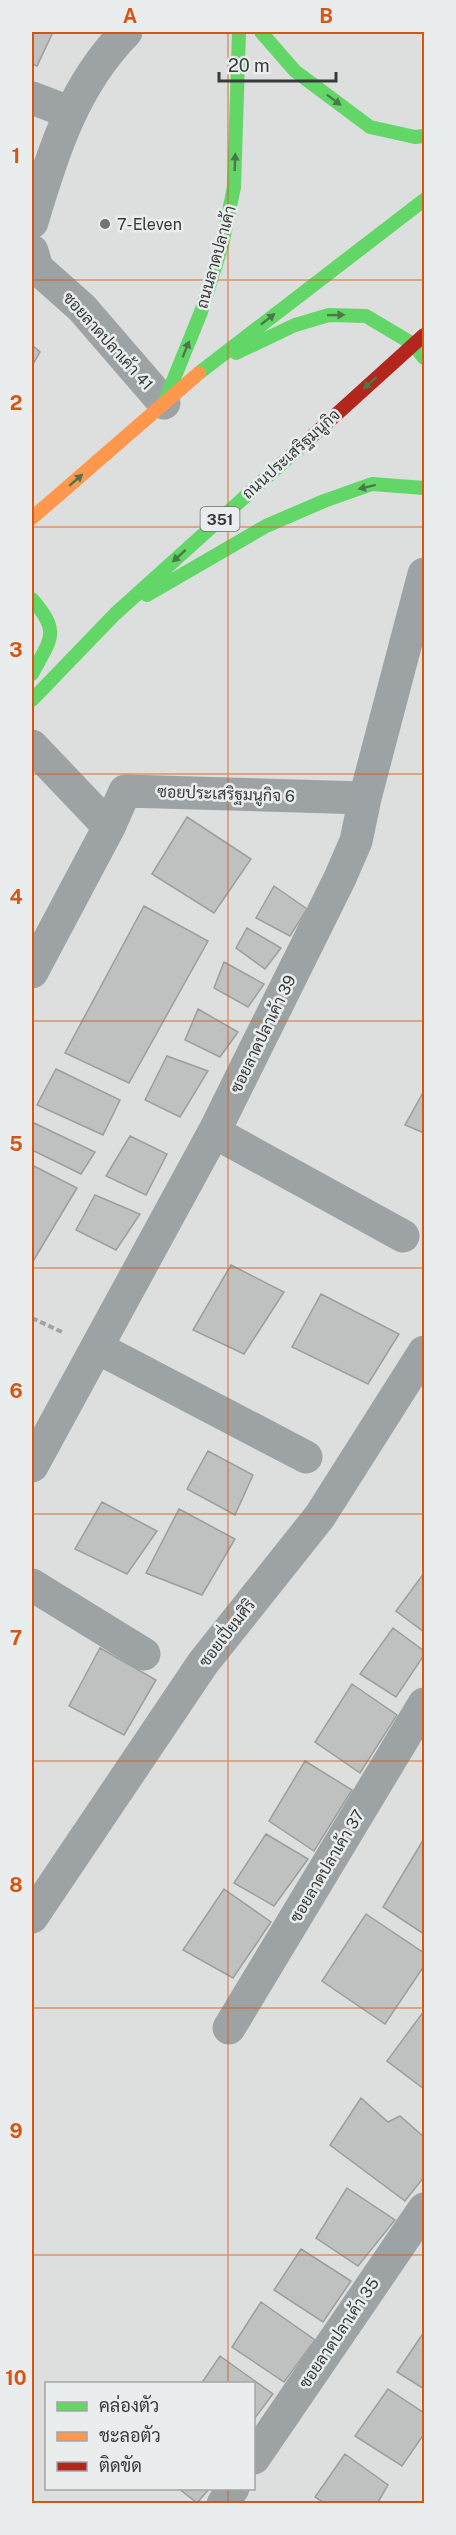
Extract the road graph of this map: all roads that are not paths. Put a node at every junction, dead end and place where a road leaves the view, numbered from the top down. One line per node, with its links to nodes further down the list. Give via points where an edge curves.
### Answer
1 (126, 32): 5 (street, via 97,65)
2 (239, 32): 13 (main road, ถนนลาดปลาเค้า, one-way to 2, via 201,312 222,245 234,187)
3 (261, 32): 6 (main road, one-way to 6, via 295,71 370,127)
4 (32, 98): 5 (street)
5 (69, 112): 8 (street)
6 (424, 136)
7 (424, 200): 12 (main road, one-way to 7)
8 (32, 222)
9 (32, 251): 13 (street, ซอยลาดปลาเค้า 41, via 37,268 82,308)
10 (419, 339): 11 (main road); 12 (main road, one-way to 10, via 295,325 329,315 366,316); 18 (main road, ถนนประเสริฐมนูกิจ / 351, one-way to 18)
11 (424, 358)
12 (205, 368): 13 (main road)
13 (164, 403): 15 (main road, one-way to 13)
14 (424, 488): 18 (main road, one-way to 18, via 372,484 324,501 266,526)
15 (34, 512)
16 (424, 574): 22 (street, ซอยลาดปลาเค้า 39)
17 (32, 599): 19 (main road, via 47,617 51,638)
18 (115, 614): 20 (main road, ถนนประเสริฐมนูกิจ / 351)
19 (32, 674)
20 (32, 700)
21 (32, 746): 23 (street)
22 (365, 798): 23 (street, ซอยประเสริฐมนูกิจ 6, via 125,791); 25 (street, ซอยลาดปลาเค้า 39, via 356,841 340,878)
23 (109, 827): 24 (street, ซอยประเสริฐมนูกิจ 6)
24 (32, 972)
25 (214, 1132): 26 (street); 27 (street, ซอยลาดปลาเค้า 39)
26 (403, 1236)
27 (98, 1348): 29 (street); 30 (street, ซอยลาดปลาเค้า 39)
28 (424, 1352): 34 (street, ซอยเปี่ยมศิริ, via 320,1516 203,1663)
29 (306, 1457)
30 (32, 1466)
31 (32, 1585): 32 (street)
32 (144, 1654)
33 (424, 1704): 35 (street, ซอยลาดปลาเค้า 37)
34 (32, 1917)
35 (229, 2028)
36 (424, 2209): 37 (street, ซอยลาดปลาเค้า 35)
37 (255, 2457)
38 (232, 2490): 39 (street)
39 (223, 2504)

